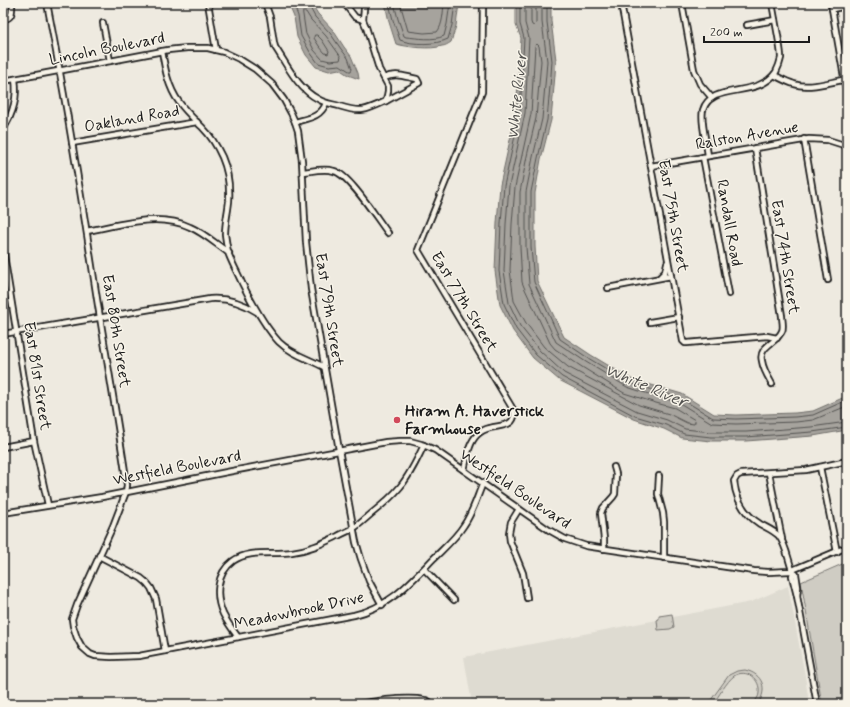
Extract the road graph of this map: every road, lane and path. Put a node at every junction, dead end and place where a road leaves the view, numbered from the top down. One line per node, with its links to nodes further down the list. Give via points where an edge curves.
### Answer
1 (12, 3): 14 (street, via 11,16)
2 (47, 3): 22 (street, East 80th Street)
3 (208, 3): 19 (street)
4 (265, 3): 31 (street, via 279,54 305,90)
5 (344, 3): 15 (street, via 356,17)
6 (364, 3): 15 (street)
7 (483, 3): 69 (street, East 77th Street, via 482,92 418,250 514,411 514,419 510,423 487,428 474,438)
8 (621, 3): 40 (street, East 75th Street)
9 (682, 3): 29 (street, via 694,70 700,84)
10 (772, 3): 16 (street)
11 (831, 3): 13 (street)
12 (847, 6): 13 (street)
13 (832, 9): 26 (street)
14 (3, 19)
15 (363, 20): 24 (street)
16 (775, 20): 18 (street); 23 (street, via 781,57)
17 (103, 23): 21 (street)
18 (747, 25)
19 (216, 50): 20 (street, Lincoln Boulevard, via 191,48); 33 (street, East 79th Street, via 243,61 266,78 284,100)
20 (162, 51): 21 (street, Lincoln Boulevard); 32 (street, via 172,90)
21 (110, 61): 22 (street, Lincoln Boulevard)
22 (60, 71): 25 (street, Lincoln Boulevard); 36 (street, East 80th Street)
23 (774, 75): 26 (street, via 801,86); 29 (street, via 760,85)
24 (384, 78): 30 (street, via 388,86); 30 (street, via 395,75 417,79 419,83)
25 (15, 79): 27 (street, Lincoln Boulevard); 34 (street, via 14,106)
26 (846, 80): 28 (street)
27 (3, 81)
28 (847, 94)
29 (712, 98): 39 (street, Randall Road, via 705,105 702,115)
30 (386, 100): 31 (street, via 369,109 356,111)
31 (326, 103): 33 (street, via 319,114)
32 (196, 122): 36 (street, Oakland Road); 45 (street, via 214,141 226,170 229,183 225,235)
33 (295, 122): 41 (street, East 79th Street)
34 (3, 130)
35 (804, 139): 37 (street, Ralston Avenue, via 823,139); 38 (street, Ralston Avenue); 50 (street)
36 (72, 143): 42 (street, East 80th Street)
37 (847, 146)
38 (755, 148): 39 (street, Ralston Avenue); 59 (street, East 74th Street, via 782,316 783,330)
39 (706, 156): 40 (street, Ralston Avenue); 52 (street, Randall Road)
40 (651, 166): 46 (street, East 75th Street)
41 (303, 172): 43 (street, via 329,170 340,174 358,193); 60 (street, East 79th Street, via 308,268)
42 (87, 231): 45 (street, via 144,220 168,220 193,228); 55 (street, East 80th Street)
43 (388, 234)
44 (3, 250): 47 (street, East 81st Street)
45 (228, 253): 53 (street)
46 (667, 258): 48 (street, East 75th Street); 49 (street, via 665,272)
47 (4, 264): 57 (street, East 81st Street)
48 (671, 276): 49 (street); 54 (street, East 75th Street)
49 (658, 278): 51 (street)
50 (828, 280)
51 (608, 288)
52 (729, 294)
53 (258, 313): 55 (street, via 234,302 217,299); 60 (street, via 283,344)
54 (679, 317): 56 (street); 59 (street, East 75th Street, via 685,343 767,336)
55 (100, 318): 57 (street); 73 (street, East 80th Street, via 121,442)
56 (650, 322)
57 (16, 332): 58 (street); 62 (street, East 81st Street)
58 (3, 334)
59 (777, 338): 61 (street, East 74th Street, via 767,346 761,360)
60 (324, 367): 65 (street, East 79th Street)
61 (772, 384)
62 (34, 441): 64 (street); 74 (street, East 81st Street)
63 (424, 445): 65 (street, Westfield Boulevard, via 397,441); 69 (street, Westfield Boulevard); 77 (street, via 408,476 395,493)
64 (3, 447)
65 (339, 450): 73 (street, Westfield Boulevard); 77 (street, East 79th Street)
66 (847, 461): 68 (street)
67 (614, 467): 80 (street, via 615,494 601,513)
68 (820, 467): 70 (street); 81 (street)
69 (464, 470): 72 (street, Westfield Boulevard)
70 (769, 473): 78 (street); 78 (street, via 740,474 734,481 735,488 737,497 748,514)
71 (659, 476): 83 (street, via 658,494 664,522)
72 (482, 483): 75 (street, Westfield Boulevard); 84 (street, Meadowbrook Drive, via 464,526)
73 (126, 492): 74 (street, Westfield Boulevard); 82 (street, East 80th Street)
74 (48, 505): 76 (street, Westfield Boulevard)
75 (519, 509): 80 (street, Westfield Boulevard, via 565,539); 86 (street, via 511,522 509,533 523,573)
76 (3, 512)
77 (354, 528): 88 (street, East 79th Street, via 365,570); 89 (street, via 306,549 247,555 229,565 221,575 218,594 222,613)
78 (782, 539): 85 (street)
79 (847, 547): 81 (street, Westfield Boulevard)
80 (604, 549): 83 (street, Westfield Boulevard)
81 (837, 552): 85 (street, Westfield Boulevard)
82 (99, 556): 90 (street, East 80th Street, via 72,619 74,632); 91 (street, via 141,578 151,588 156,599)
83 (664, 558): 85 (street, Westfield Boulevard, via 754,571)
84 (424, 569): 87 (street); 88 (street, Meadowbrook Drive)
85 (792, 571): 95 (street)
86 (527, 598)
87 (454, 600)
88 (382, 605): 89 (street, Meadowbrook Drive, via 354,615)
89 (238, 637): 91 (street, Meadowbrook Drive)
90 (85, 650): 91 (street, Meadowbrook Drive, via 95,656 120,657)
91 (164, 651)
92 (368, 703): 93 (street, via 406,699 425,700); 94 (street)
93 (431, 703)
94 (354, 704)
95 (817, 704)

